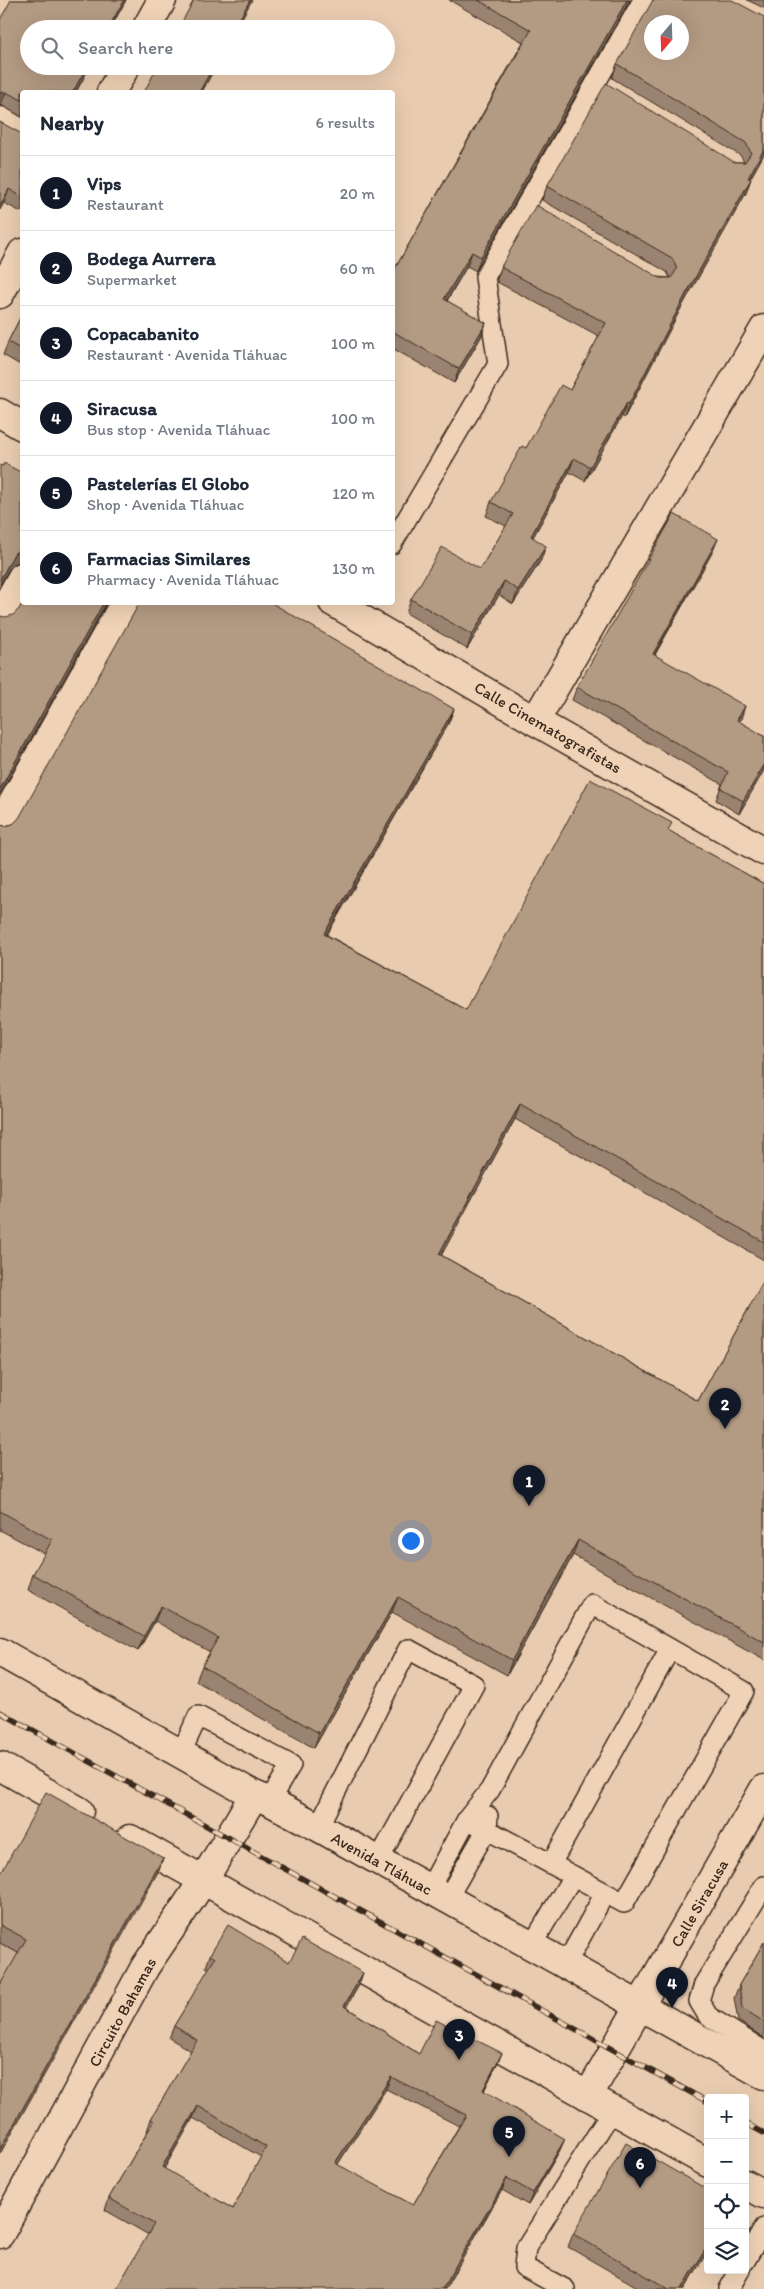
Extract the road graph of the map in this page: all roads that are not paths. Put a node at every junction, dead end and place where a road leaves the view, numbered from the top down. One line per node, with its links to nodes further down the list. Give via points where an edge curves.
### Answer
1 (162, 0): 3 (street)
2 (643, 0): 5 (lane)
3 (151, 20)
4 (121, 75): 6 (street)
5 (597, 82): 7 (lane); 10 (lane)
6 (112, 90)
7 (613, 92)
8 (0, 121): 9 (street)
9 (20, 133)
10 (527, 204): 11 (lane); 17 (lane, via 485,277 498,364)
11 (544, 214)
12 (20, 257): 13 (street)
13 (0, 294)
14 (764, 329): 22 (street)
15 (0, 413): 16 (street)
16 (20, 425)
17 (395, 539)
18 (20, 581): 21 (street)
19 (123, 605): 23 (street)
20 (348, 606): 22 (street, Calle Cinematografistas)
21 (0, 617)
22 (535, 721): 24 (street, Calle Cinematografistas)
23 (0, 826)
24 (764, 850)
25 (670, 1649): 30 (lane, via 592,1604); 36 (lane); 40 (lane, via 744,1691 624,1903)
26 (0, 1652): 27 (street, Avenida Tláhuac)
27 (181, 1753): 31 (street, Avenida Tláhuac); 31 (lane, via 198,1716 291,1765)
28 (0, 1766): 38 (street)
29 (764, 1789): 44 (street, Calle Siracusa)
30 (490, 1790): 32 (lane); 34 (lane)
31 (261, 1798): 33 (street, Avenida Tláhuac); 38 (street, Circuito Bahamas)
32 (467, 1819): 34 (lane); 41 (lane)
33 (318, 1828): 35 (street, Avenida Tláhuac); 35 (lane, via 408,1649 474,1684)
34 (486, 1829): 36 (lane); 41 (lane)
35 (378, 1861): 41 (street, Avenida Tláhuac)
36 (551, 1864): 37 (lane)
37 (572, 1876): 40 (lane); 42 (lane)
38 (203, 1881): 47 (street); 53 (street, Circuito Bahamas, via 145,1967)
39 (764, 1886): 45 (lane, via 704,1984 699,2002 708,2016)
40 (605, 1893): 43 (lane)
41 (438, 1894): 42 (street, Avenida Tláhuac)
42 (532, 1945): 43 (street, Avenida Tláhuac)
43 (566, 1964): 44 (street, Avenida Tláhuac)
44 (640, 2005): 46 (street, Avenida Tláhuac); 47 (street, Calle Siracusa)
45 (764, 2050)
46 (764, 2075)
47 (588, 2096): 48 (street)
48 (613, 2110): 49 (street); 56 (lane, via 526,2248 524,2267)
49 (704, 2161)
50 (749, 2186): 51 (street)
51 (764, 2194)
52 (764, 2228): 54 (lane)
53 (0, 2234)
54 (749, 2254)
55 (738, 2274): 57 (lane)
56 (566, 2289)
57 (729, 2289)

